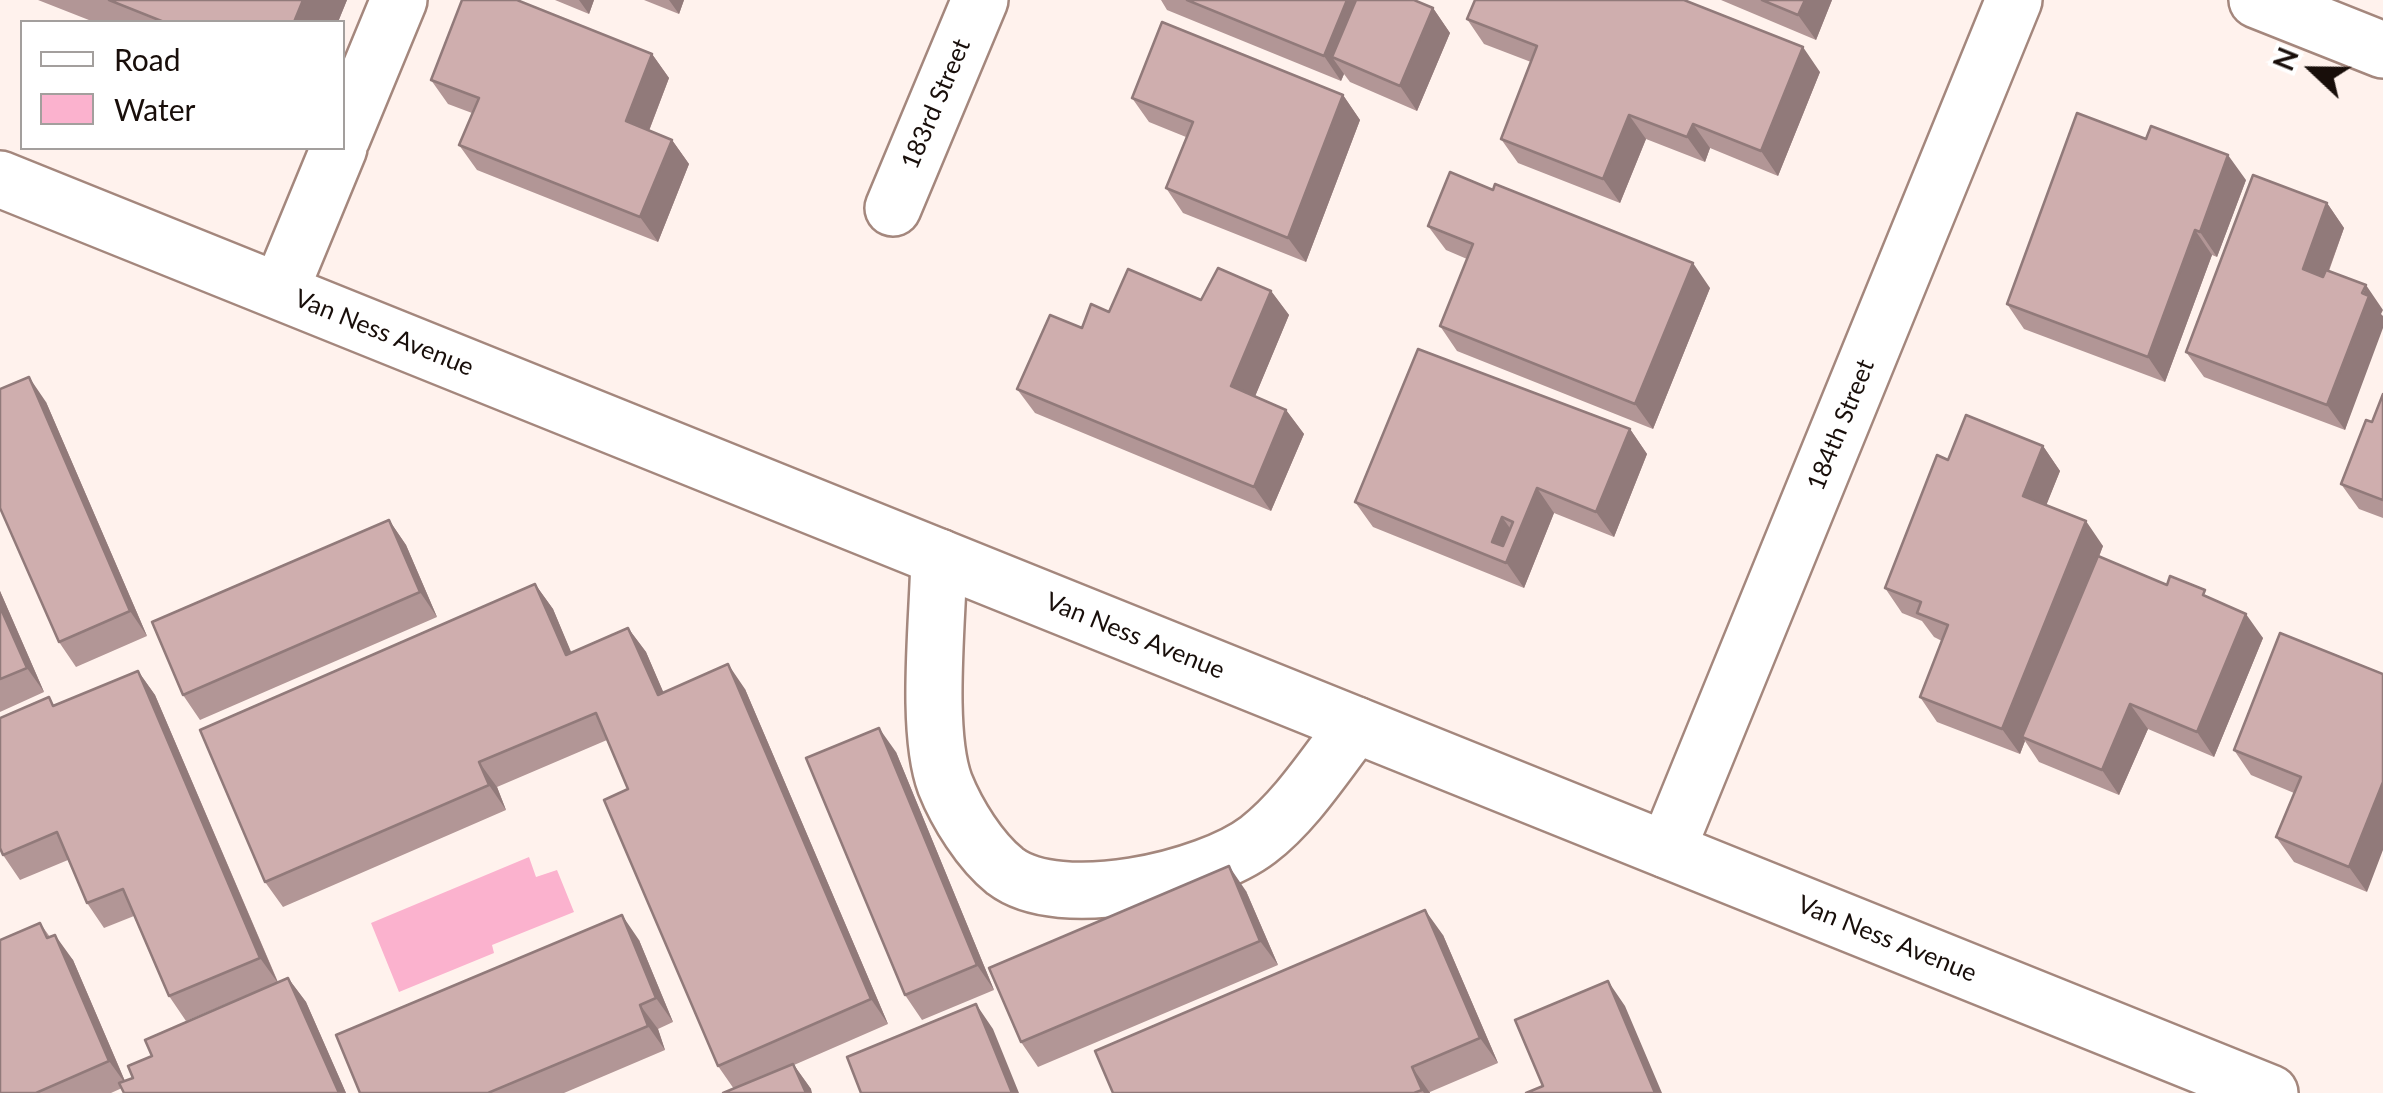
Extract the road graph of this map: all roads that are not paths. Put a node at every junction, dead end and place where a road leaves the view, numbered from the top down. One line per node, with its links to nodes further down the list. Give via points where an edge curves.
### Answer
1 (399, 0): 6 (main road)
2 (980, 0): 9 (main road, 183rd Street)
3 (2014, 0): 13 (main road, 184th Street)
4 (2257, 0): 5 (main road)
5 (2383, 50)
6 (345, 131)
7 (337, 150): 10 (main road)
8 (0, 179): 10 (main road, Van Ness Avenue)
9 (893, 208)
10 (280, 291): 11 (main road, Van Ness Avenue)
11 (939, 557): 12 (main road, Van Ness Avenue); 12 (main road, via 936,729 944,782 972,835 1007,873 1097,892 1212,866 1258,841)
12 (1356, 724): 13 (main road, Van Ness Avenue)
13 (1667, 850): 14 (main road, Van Ness Avenue)
14 (2270, 1093)

